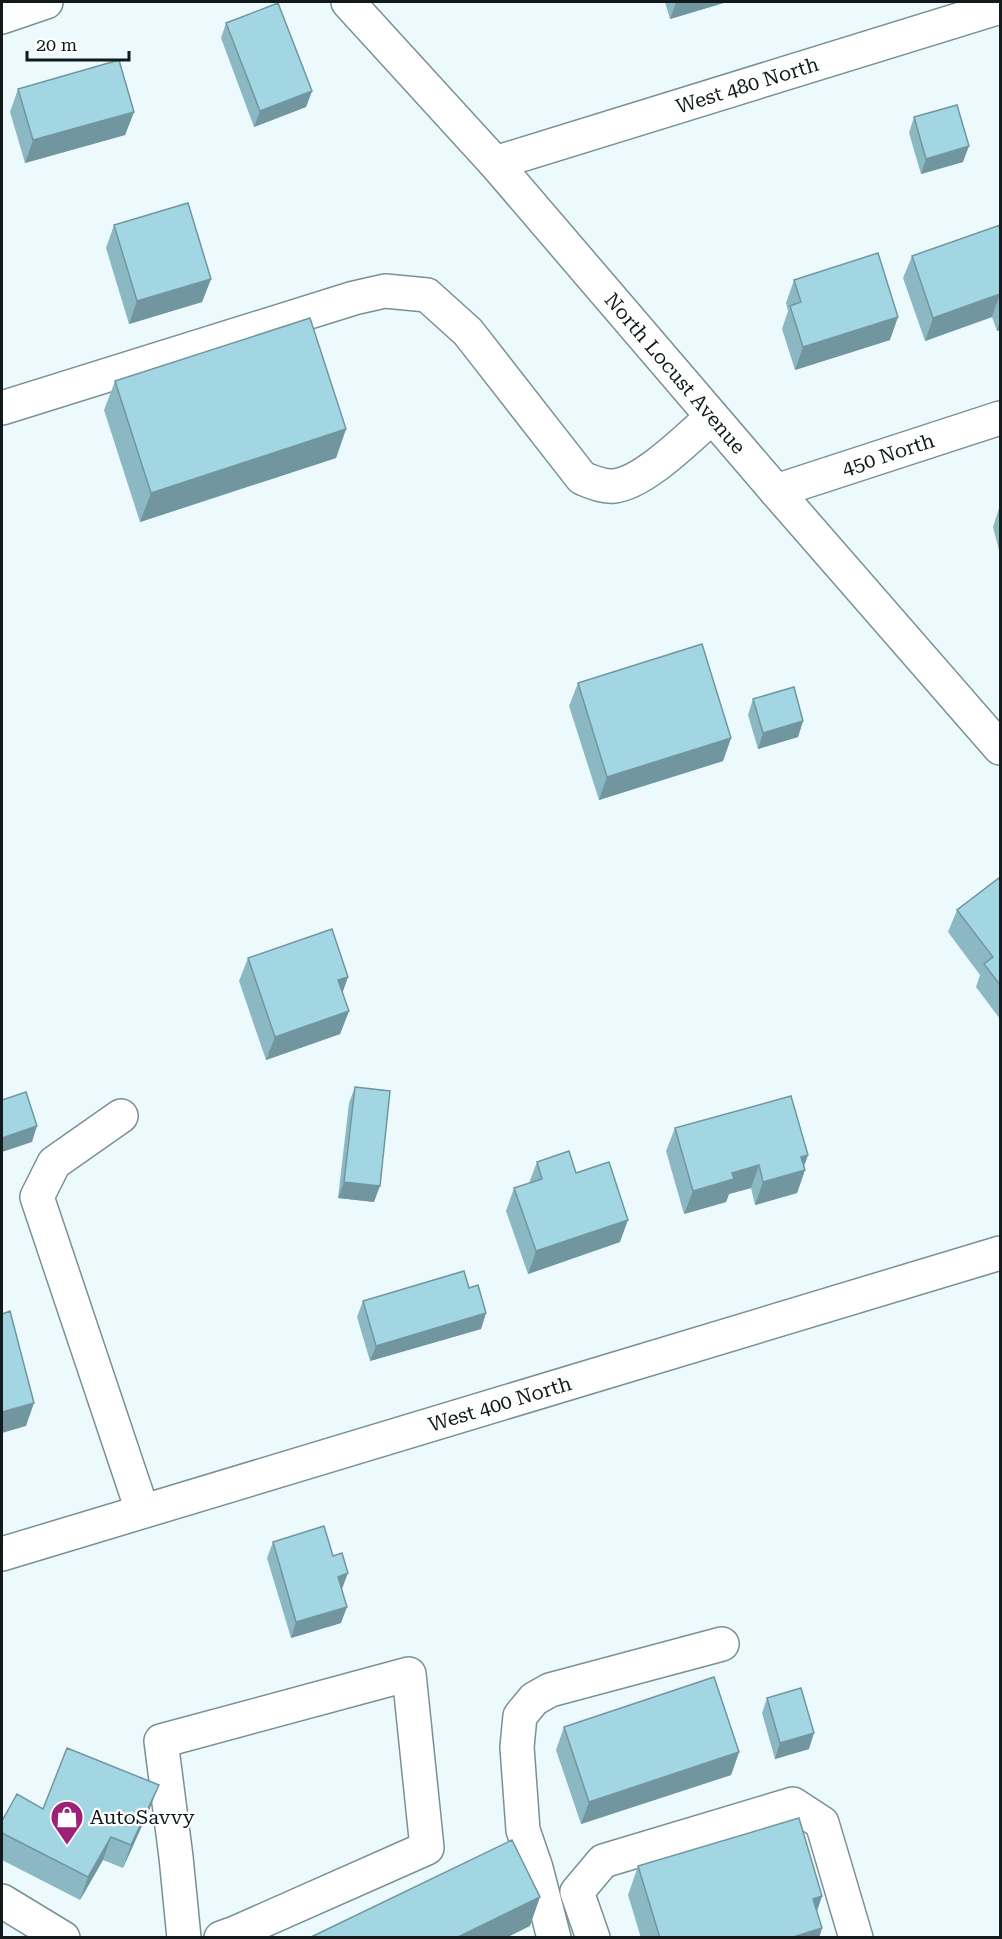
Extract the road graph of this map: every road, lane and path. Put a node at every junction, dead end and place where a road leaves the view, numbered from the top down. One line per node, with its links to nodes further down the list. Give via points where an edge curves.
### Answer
1 (46, 2): 4 (street)
2 (348, 2): 5 (street, North Locust Avenue)
3 (1000, 7): 5 (street, West 480 North)
4 (2, 16)
5 (495, 164): 7 (street, North Locust Avenue)
6 (2, 408): 7 (street, via 385,291 427,295 468,332 582,478 595,484 614,486 636,478)
7 (712, 417): 9 (street, North Locust Avenue)
8 (1000, 418): 9 (street, 450 North)
9 (776, 491): 10 (street, North Locust Avenue)
10 (1000, 748)
11 (121, 1116): 13 (street, via 54,1162 37,1197)
12 (1000, 1253): 13 (street, West 400 North)
13 (142, 1510): 14 (street, West 400 North)
14 (2, 1554)
15 (722, 1644): 20 (street, via 550,1690 534,1699 520,1716 517,1747 524,1830)
16 (2, 1901): 17 (street)
17 (63, 1938)
18 (184, 1938): 19 (street, via 161,1741 409,1674 428,1848)
19 (220, 1938)
20 (554, 1938)
21 (593, 1938): 22 (street, via 577,1892 603,1861 793,1804 822,1823)
22 (856, 1938)

